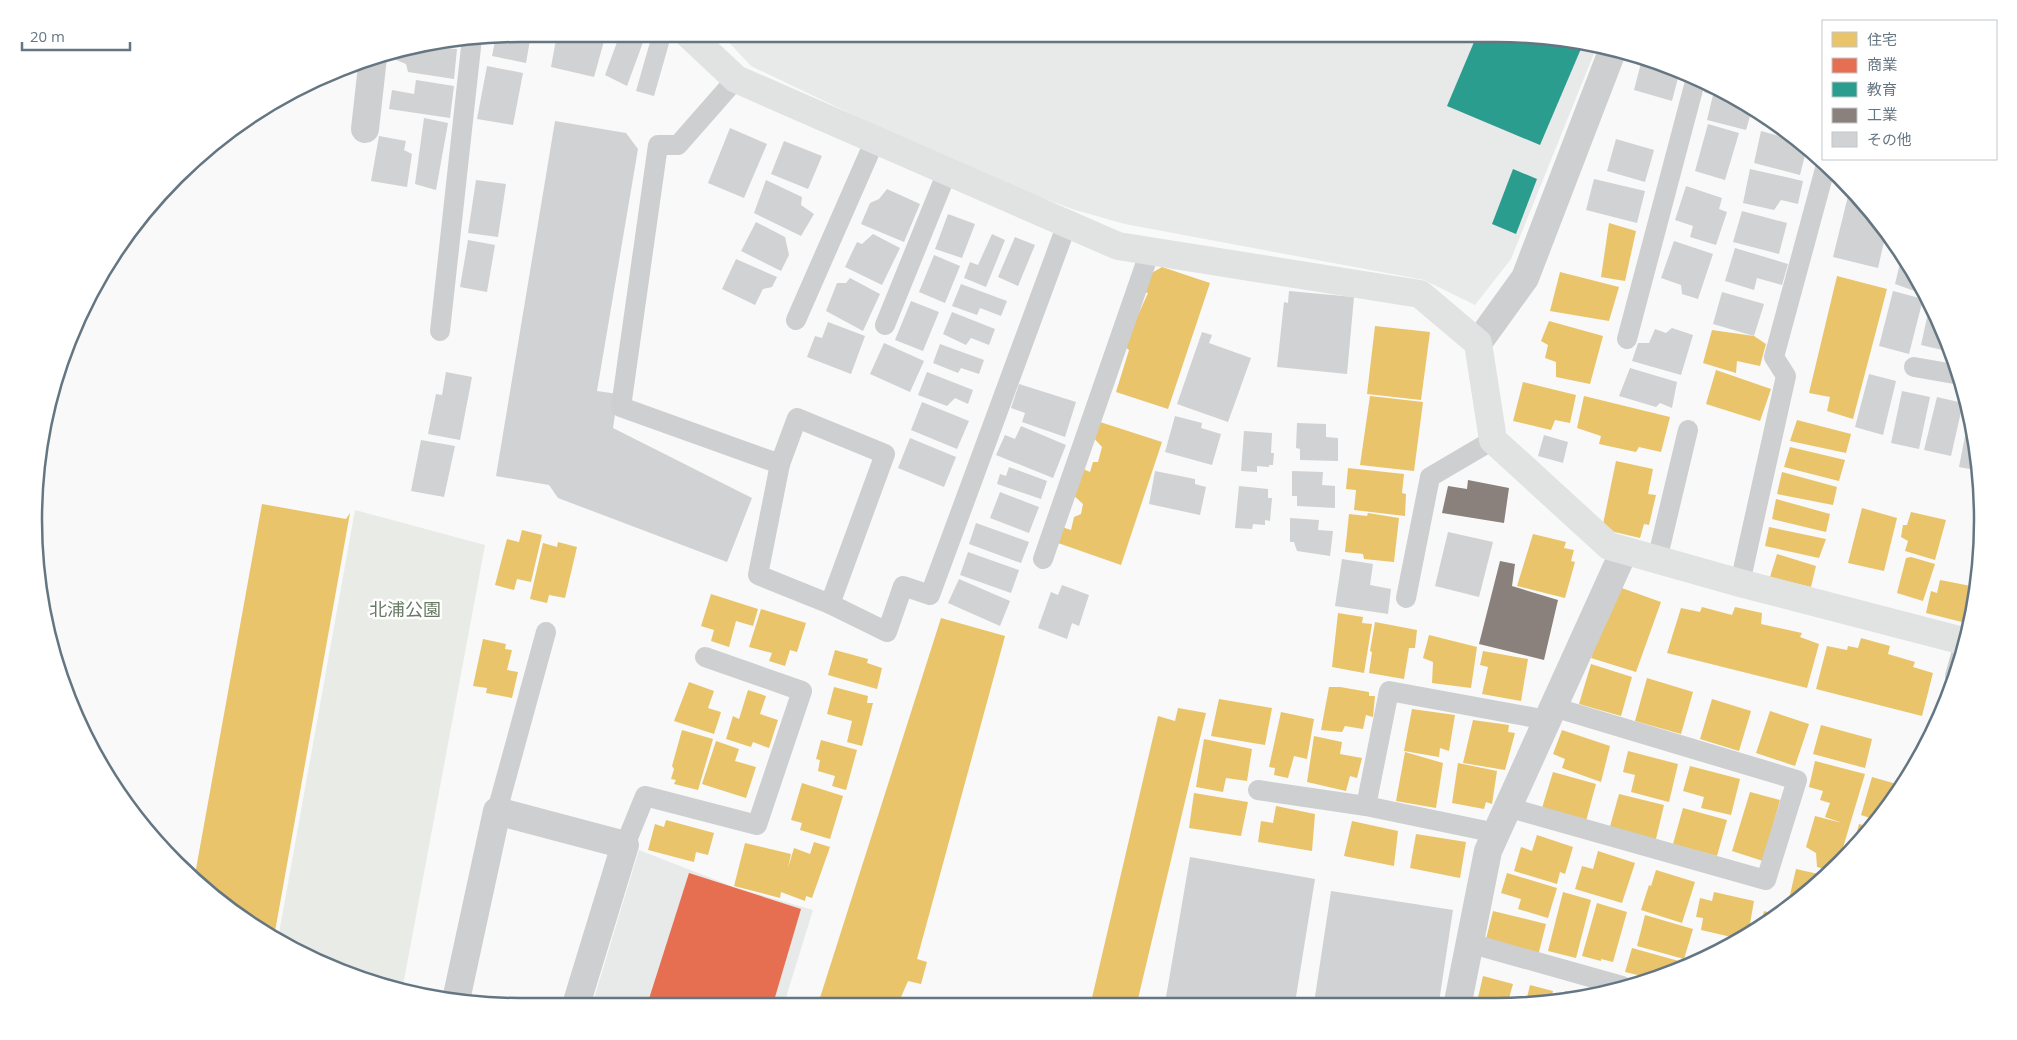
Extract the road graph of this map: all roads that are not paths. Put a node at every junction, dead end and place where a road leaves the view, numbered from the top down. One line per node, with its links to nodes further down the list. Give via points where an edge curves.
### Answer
1 (697, 42): 5 (street)
2 (471, 46): 15 (lane)
3 (1610, 57): 17 (street, via 1525,278)
4 (372, 66): 7 (street)
5 (736, 79): 8 (street); 22 (lane, via 678,145 658,144 621,407)
6 (1694, 86): 16 (lane)
7 (365, 130)
8 (875, 140): 9 (street); 13 (lane)
9 (947, 172): 11 (street); 14 (lane)
10 (1824, 172): 26 (lane, via 1774,357 1786,376)
11 (1066, 224): 12 (street, via 1118,246); 28 (lane, via 930,595 903,586 887,632)
12 (1150, 251): 17 (street, via 1420,294); 24 (lane)
13 (796, 320)
14 (885, 325)
15 (440, 331)
16 (1627, 339)
17 (1478, 343): 21 (street)
18 (1914, 367): 19 (lane)
19 (1951, 373)
20 (1688, 430): 25 (lane)
21 (1493, 440): 23 (street, via 1609,546); 27 (lane, via 1430,477)
22 (780, 464): 28 (lane, via 758,574); 28 (lane, via 798,418 886,454)
23 (1624, 551): 25 (street); 32 (street)
24 (1043, 559)
25 (1657, 560): 26 (street)
26 (1740, 583): 30 (street)
27 (1406, 598)
28 (830, 604)
29 (546, 632): 36 (lane)
30 (1959, 640)
31 (705, 657): 38 (lane, via 802,691 757,825 645,796)
32 (1550, 714): 34 (lane, via 1389,691); 35 (street); 35 (lane, via 1798,780 1766,880)
33 (1258, 790): 34 (lane)
34 (1366, 806): 37 (lane)
35 (1508, 808): 37 (street)
36 (497, 811): 38 (street); 41 (street)
37 (1496, 833): 39 (street, via 1488,851)
38 (625, 845): 42 (street)
39 (1470, 943): 40 (lane); 43 (street)
40 (1612, 983)
41 (458, 993)
42 (578, 998)
43 (1459, 998)

